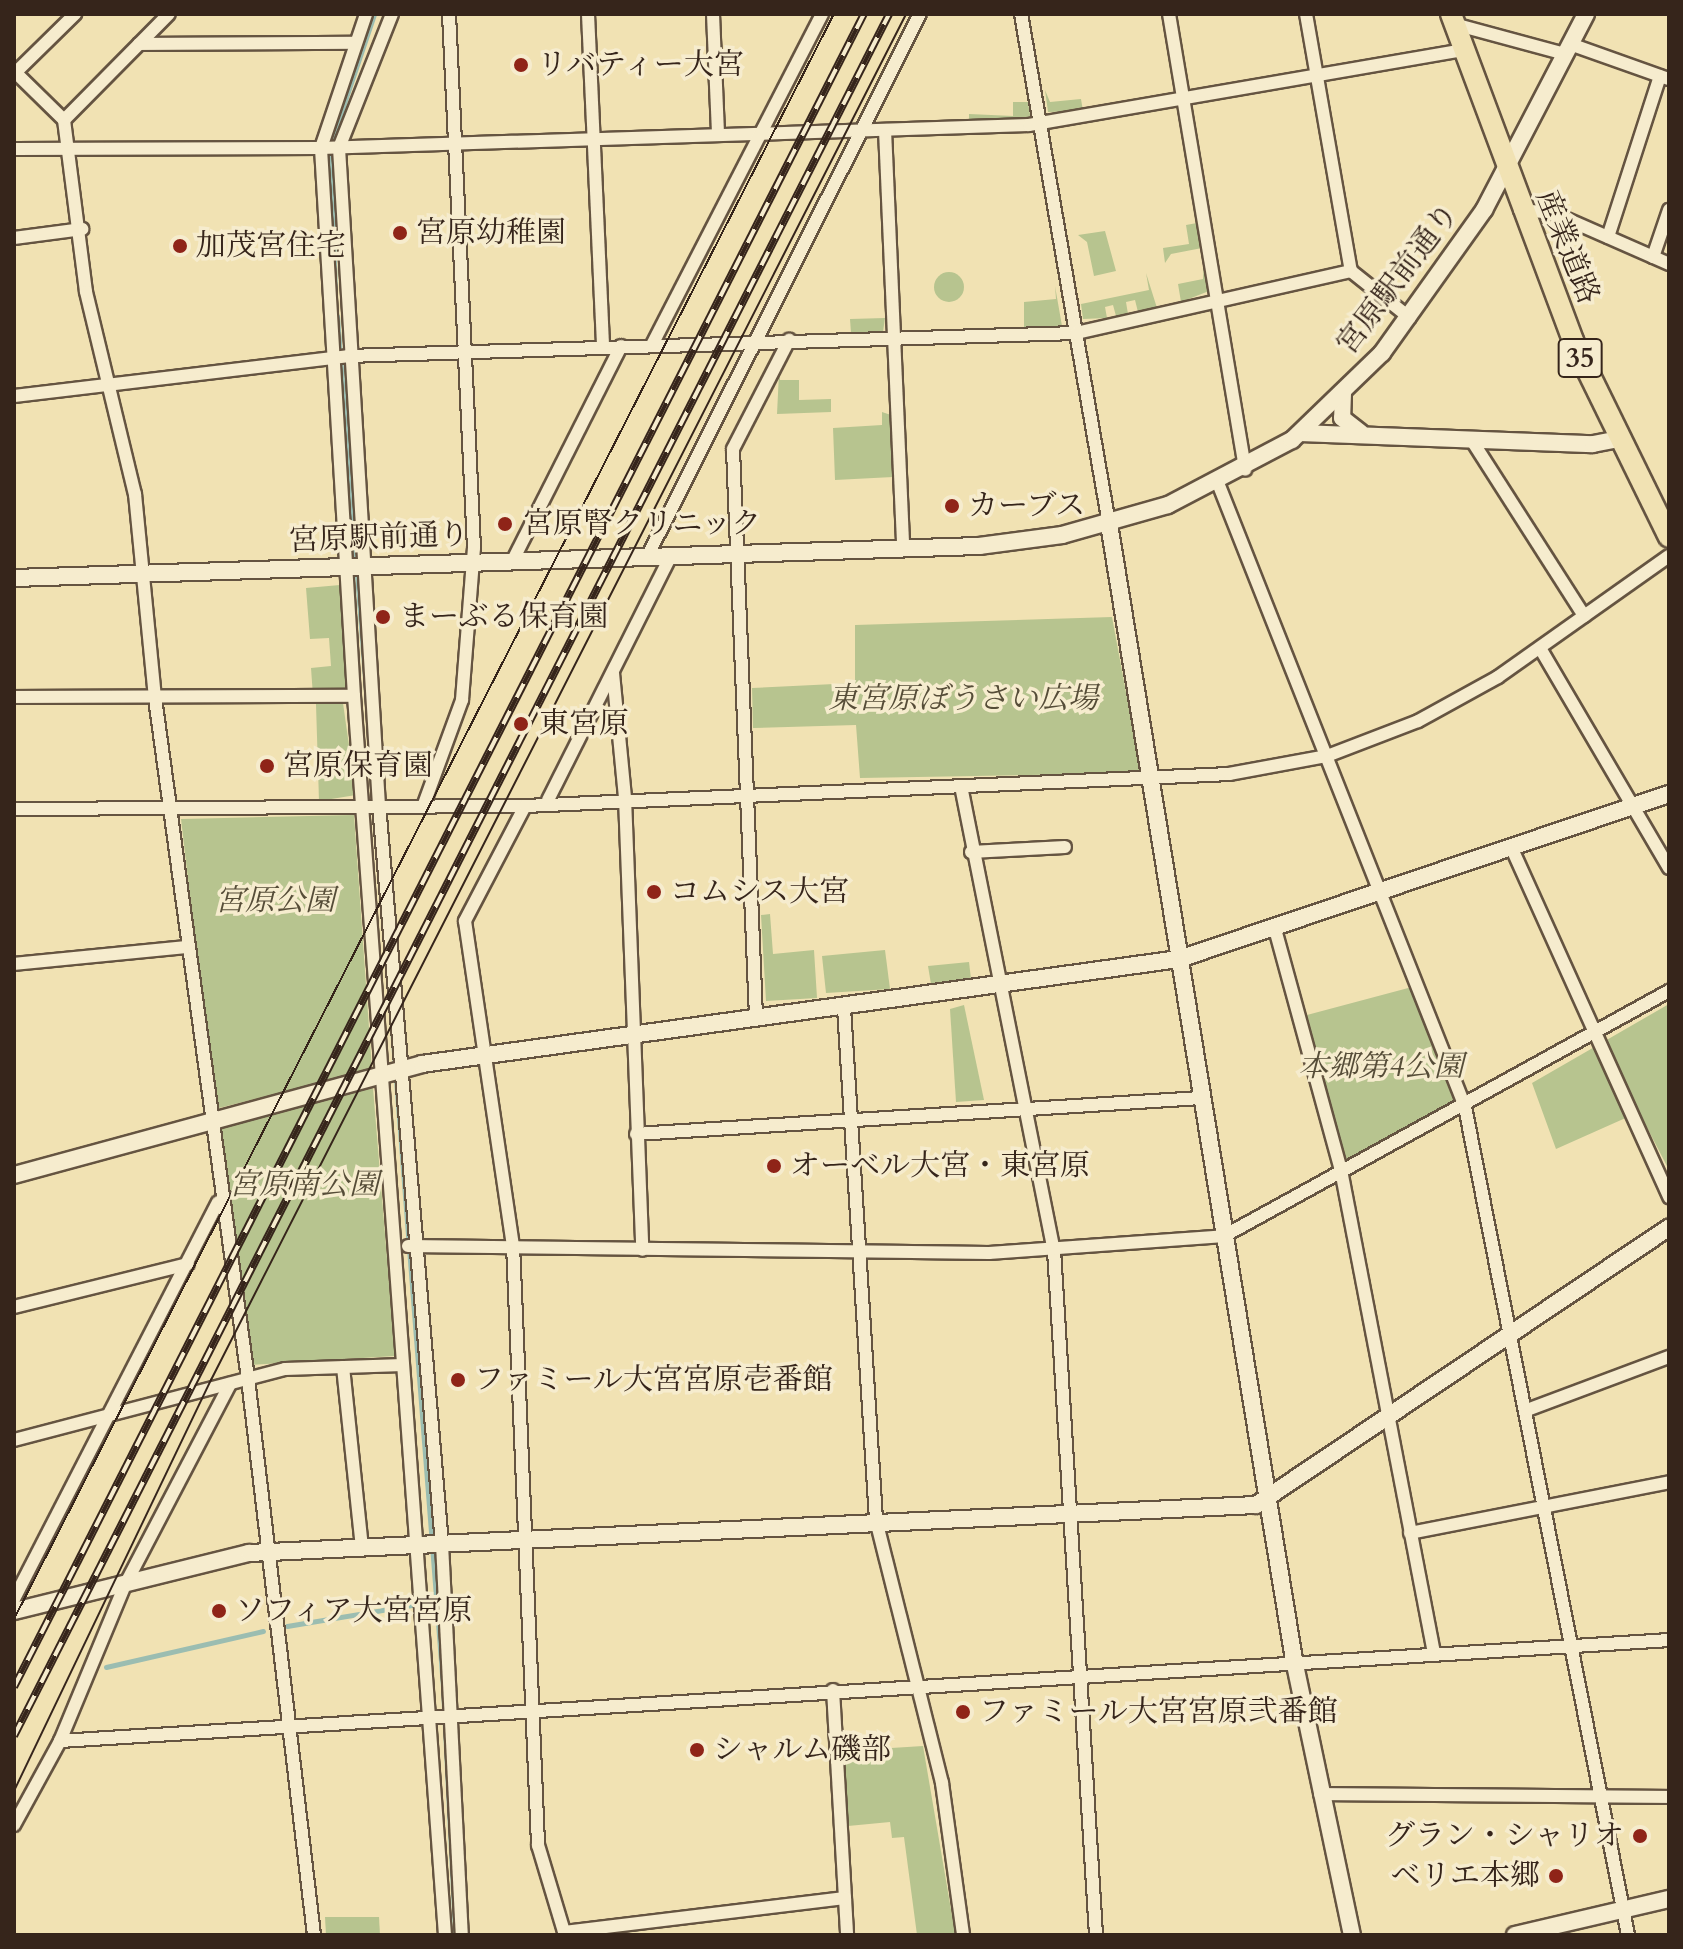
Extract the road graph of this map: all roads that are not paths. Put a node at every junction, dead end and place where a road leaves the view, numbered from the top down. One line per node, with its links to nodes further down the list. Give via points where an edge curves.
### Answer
1 (75, 14): 19 (street)
2 (169, 14): 16 (street)
3 (366, 14): 15 (street)
4 (392, 14): 32 (street)
5 (449, 14): 30 (street)
6 (588, 14): 29 (street)
7 (713, 14): 27 (street)
8 (822, 14): 28 (street)
9 (920, 14): 26 (street)
10 (1021, 14): 24 (street)
11 (1169, 14): 22 (street)
12 (1306, 14): 20 (street)
13 (1586, 14): 17 (street, 宮原駅前通り)
14 (1452, 19): 17 (street); 18 (main road, 産業道路 / 35)
15 (354, 43): 16 (street); 31 (street)
16 (139, 44): 23 (street)
17 (1567, 49): 21 (street); 35 (street, 宮原駅前通り)
18 (1463, 50): 20 (street); 35 (main road, 産業道路 / 35)
19 (14, 72): 23 (street)
20 (1315, 77): 22 (street); 43 (street)
21 (1664, 77): 39 (street)
22 (1182, 99): 24 (street); 44 (street)
23 (64, 120): 34 (street)
24 (1039, 124): 25 (street); 46 (street)
25 (885, 130): 26 (street); 47 (street)
26 (860, 131): 28 (street); 49 (street)
27 (718, 133): 28 (street); 29 (street)
28 (759, 134): 50 (street)
29 (595, 135): 30 (street); 51 (street)
30 (455, 142): 32 (street); 53 (street)
31 (321, 148): 32 (street); 34 (street); 55 (street)
32 (338, 148): 54 (street)
33 (14, 149): 34 (street)
34 (68, 149): 38 (street)
35 (1506, 173): 36 (main road, 産業道路 / 35); 45 (street, 宮原駅前通り)
36 (1520, 210): 39 (street, via 1553,213); 62 (main road, 産業道路 / 35)
37 (1669, 210): 41 (street)
38 (82, 229): 40 (street); 56 (street, via 86,292)
39 (1608, 237): 41 (street)
40 (14, 238)
41 (1653, 257): 42 (street)
42 (1669, 264)
43 (1351, 271): 44 (street); 45 (street)
44 (1217, 301): 46 (street); 63 (street)
45 (1410, 318): 57 (street, 宮原駅前通り)
46 (1076, 333): 47 (street); 65 (street)
47 (895, 335): 48 (street); 67 (street)
48 (789, 340): 49 (street); 68 (street, via 733,449)
49 (753, 342): 50 (street); 70 (street)
50 (652, 345): 52 (street)
51 (603, 346): 52 (street); 53 (street)
52 (621, 346): 72 (street)
53 (466, 351): 54 (street); 73 (street)
54 (347, 356): 55 (street); 75 (street)
55 (329, 358): 56 (street); 74 (street)
56 (107, 384): 58 (street); 76 (street, via 135,494)
57 (1343, 393): 59 (street, 宮原駅前通り); 60 (street, via 1342,418)
58 (14, 396)
59 (1300, 433): 60 (street); 63 (street, 宮原駅前通り)
60 (1365, 435): 61 (street)
61 (1471, 439): 62 (street); 78 (street)
62 (1618, 439): 66 (main road, 産業道路 / 35)
63 (1245, 470): 64 (street, 宮原駅前通り)
64 (1218, 483): 65 (street, 宮原駅前通り); 84 (street)
65 (1109, 524): 67 (street, 宮原駅前通り, via 1020,543); 85 (street)
66 (1669, 537)
67 (903, 549): 68 (street, 宮原駅前通り)
68 (738, 554): 71 (street, 宮原駅前通り); 88 (street)
69 (1669, 556): 78 (street)
70 (647, 557): 71 (street, 宮原駅前通り); 72 (street, 宮原駅前通り)
71 (670, 557): 80 (street)
72 (512, 562): 73 (street, 宮原駅前通り)
73 (473, 563): 75 (street, 宮原駅前通り); 91 (street, via 462,700)
74 (343, 567): 75 (street, 宮原駅前通り); 76 (street, 宮原駅前通り); 81 (street)
75 (362, 567): 92 (street)
76 (144, 574): 77 (street, 宮原駅前通り); 83 (street)
77 (14, 578)
78 (1584, 616): 79 (street)
79 (1540, 648): 84 (street, via 1418,721); 97 (street)
80 (613, 673): 89 (street); 90 (street)
81 (354, 696): 83 (street); 93 (street)
82 (14, 697): 83 (street)
83 (155, 698): 96 (street)
84 (1327, 756): 85 (street, via 1229,774); 102 (street)
85 (1151, 778): 86 (street); 105 (street)
86 (961, 786): 88 (street); 100 (street)
87 (1669, 794): 97 (street)
88 (748, 795): 89 (street); 110 (street)
89 (625, 798): 90 (street); 111 (street)
90 (548, 800): 94 (street)
91 (424, 804): 92 (street); 94 (street)
92 (378, 805): 93 (street); 114 (street)
93 (362, 806): 96 (street); 115 (street)
94 (525, 806): 113 (street, via 465,921)
95 (14, 809): 96 (street)
96 (170, 811): 104 (street)
97 (1636, 811): 99 (street); 101 (street)
98 (1065, 847): 100 (street)
99 (1513, 851): 102 (street); 112 (street)
100 (971, 852): 107 (street)
101 (1669, 868)
102 (1383, 895): 103 (street); 117 (street)
103 (1275, 929): 105 (street); 122 (street)
104 (188, 947): 106 (street); 119 (street)
105 (1179, 959): 107 (street); 116 (street)
106 (14, 964)
107 (1000, 986): 109 (street); 118 (street)
108 (1669, 991): 112 (street)
109 (844, 1008): 110 (street); 120 (street)
110 (756, 1017): 111 (street)
111 (636, 1031): 113 (street); 121 (street)
112 (1596, 1034): 117 (street); 124 (street)
113 (482, 1055): 114 (street); 128 (street)
114 (400, 1071): 115 (street); 130 (street)
115 (381, 1080): 119 (street); 129 (street)
116 (1201, 1098): 118 (street); 127 (street)
117 (1465, 1107): 122 (street); 136 (street)
118 (1026, 1110): 120 (street); 132 (street)
119 (209, 1123): 123 (street); 125 (street)
120 (851, 1123): 121 (street); 133 (street)
121 (636, 1134): 131 (street)
122 (1341, 1170): 127 (street); 143 (street)
123 (14, 1175)
124 (1669, 1197)
125 (218, 1202): 134 (street); 140 (street)
126 (1669, 1227): 136 (street)
127 (1224, 1236): 132 (street); 147 (street)
128 (513, 1245): 130 (street); 131 (street); 152 (street)
129 (395, 1246): 130 (street); 138 (street)
130 (412, 1246): 153 (street)
131 (642, 1250): 133 (street)
132 (1054, 1250): 133 (street); 149 (street)
133 (861, 1255): 150 (street)
134 (188, 1264): 135 (street); 144 (street)
135 (14, 1307)
136 (1514, 1331): 142 (street); 143 (street)
137 (1669, 1357): 142 (street)
138 (403, 1365): 139 (street); 153 (street)
139 (343, 1367): 140 (street); 154 (street)
140 (248, 1379): 141 (street); 155 (street)
141 (230, 1384): 144 (street); 156 (street)
142 (1527, 1410): 148 (street)
143 (1387, 1413): 147 (street); 151 (street)
144 (111, 1414): 145 (street); 157 (street)
145 (14, 1440)
146 (1669, 1482): 148 (street)
147 (1266, 1497): 149 (street, via 1256,1505); 162 (street)
148 (1541, 1506): 151 (street); 160 (street)
149 (1071, 1513): 150 (street); 163 (street)
150 (876, 1520): 152 (street); 164 (street)
151 (1410, 1533): 161 (street)
152 (524, 1540): 153 (street); 166 (street)
153 (429, 1545): 154 (street); 167 (street); 167 (street)
154 (362, 1547): 155 (street)
155 (264, 1552): 156 (street); 168 (street)
156 (125, 1585): 158 (street); 169 (street)
157 (14, 1599)
158 (14, 1611)
159 (1669, 1640): 160 (street)
160 (1572, 1644): 161 (street); 171 (street)
161 (1434, 1654): 162 (street)
162 (1294, 1660): 163 (street); 170 (street)
163 (1085, 1675): 164 (street); 183 (street)
164 (916, 1683): 165 (street); 182 (street, via 942,1783)
165 (833, 1690): 166 (street); 174 (street)
166 (532, 1710): 167 (street); 177 (street, via 538,1845)
167 (440, 1713): 168 (street); 179 (street); 180 (street)
168 (286, 1721): 169 (street); 178 (street)
169 (60, 1741): 173 (street)
170 (1320, 1794): 171 (street); 184 (street)
171 (1601, 1797): 172 (street); 176 (street)
172 (1669, 1797)
173 (14, 1825)
174 (845, 1898): 177 (street); 181 (street)
175 (1669, 1899): 176 (street)
176 (1625, 1907): 185 (street); 186 (street)
177 (564, 1934)
178 (314, 1935)
179 (445, 1935)
180 (462, 1935)
181 (847, 1935)
182 (963, 1935)
183 (1096, 1935)
184 (1352, 1935)
185 (1515, 1935)
186 (1628, 1935)

